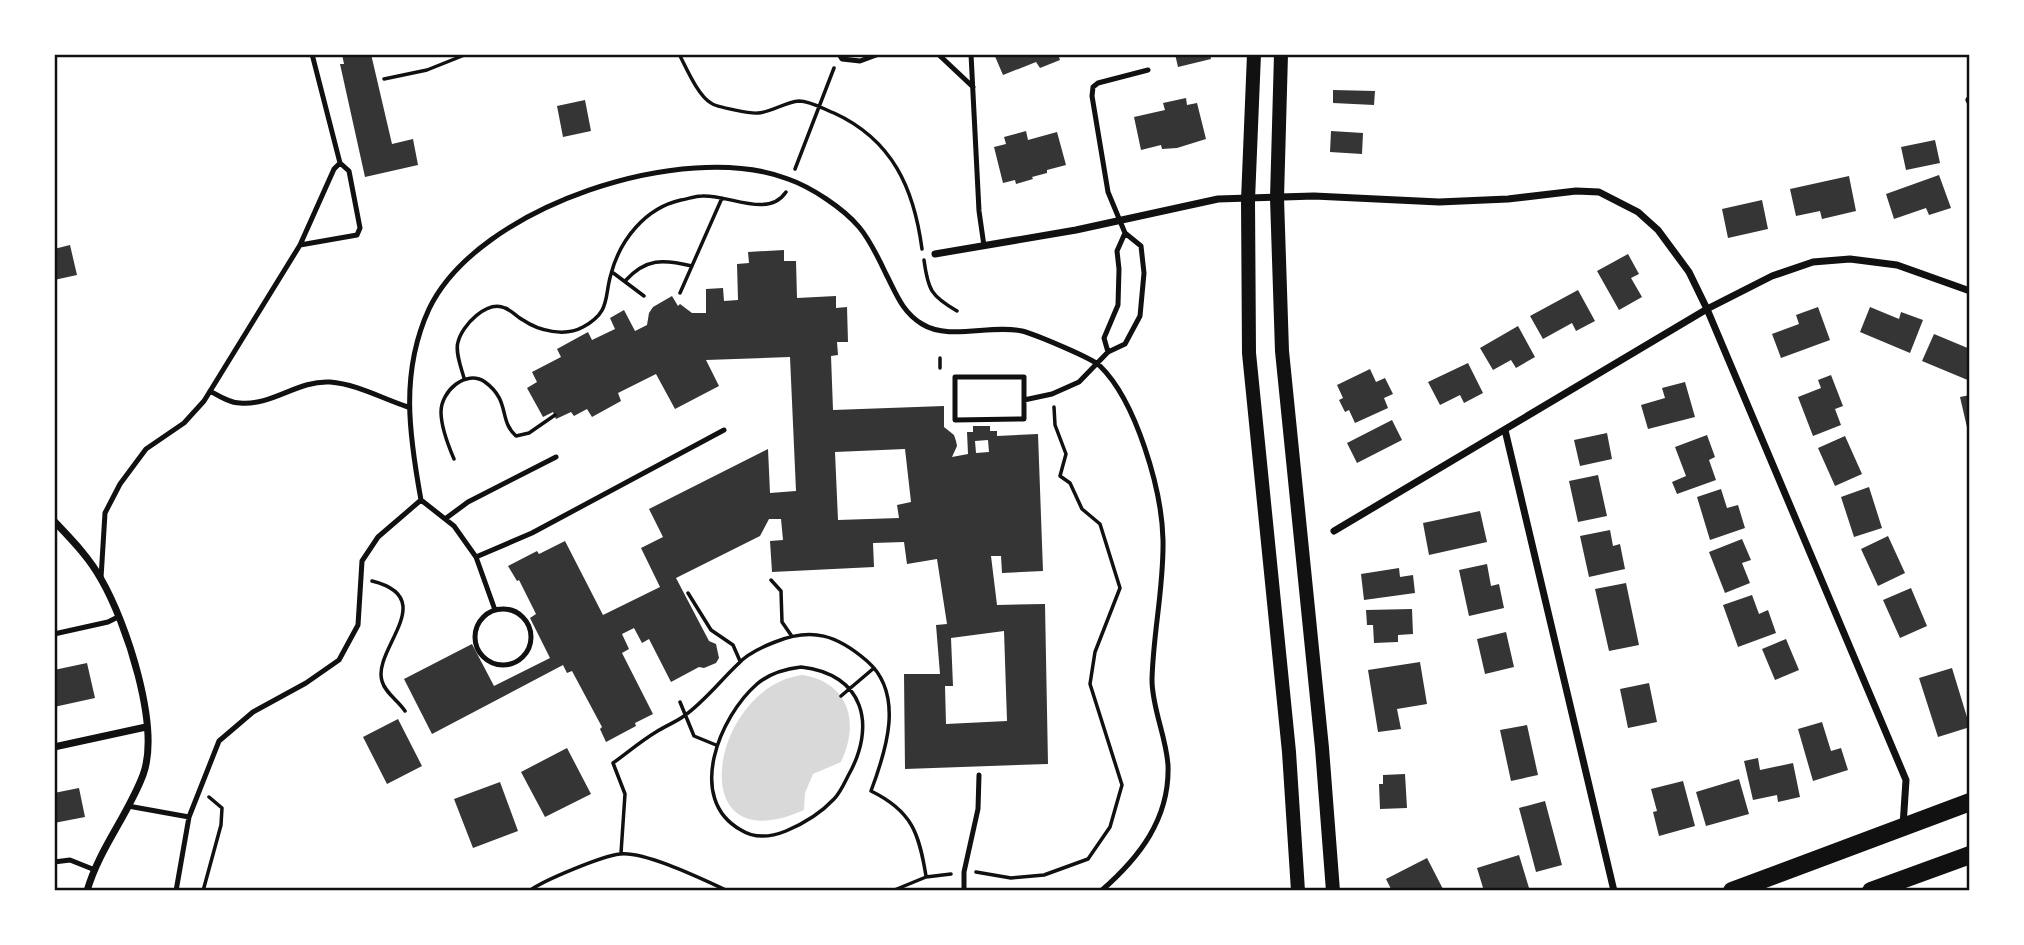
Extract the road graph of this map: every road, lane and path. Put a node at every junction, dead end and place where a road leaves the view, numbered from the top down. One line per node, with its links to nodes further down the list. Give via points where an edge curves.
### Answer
1 (312, 54): 14 (lane)
2 (467, 54): 11 (path, via 427,70)
3 (679, 54): 13 (path, via 711,103 757,113 799,101)
4 (879, 54): 9 (lane, via 860,61)
5 (938, 54): 12 (lane)
6 (971, 54): 12 (lane)
7 (1254, 54): 19 (main road)
8 (1281, 54): 18 (main road)
9 (841, 56): 13 (path)
10 (1148, 70): 20 (lane, via 1093,87 1108,192)
11 (384, 79)
12 (973, 87): 23 (lane)
13 (820, 106): 15 (path); 32 (path, via 852,121 886,150 919,223 928,286 942,303)
14 (340, 163): 22 (lane); 22 (lane, via 349,171 360,228 357,235)
15 (794, 171)
16 (786, 192): 17 (path, via 781,200 766,205)
17 (722, 198): 25 (path); 26 (path, via 676,201 651,213 630,233)
18 (1277, 198): 19 (street); 31 (street, via 1438,202 1599,192 1637,212 1658,230 1689,272); 92 (main road, via 1282,351)
19 (1248, 200): 20 (street, via 1218,200); 91 (main road, via 1249,353 1289,752)
20 (1120, 220): 21 (lane); 23 (street)
21 (1125, 233): 33 (lane, via 1116,251 1118,305 1104,338); 33 (lane, via 1141,246 1140,316 1125,344)
22 (300, 245): 38 (lane)
23 (984, 246): 24 (street)
24 (935, 254)
25 (692, 266): 27 (path, via 651,262); 29 (path)
26 (612, 271): 27 (path); 37 (path, via 604,308 580,329 539,330 505,307 481,312 462,331 457,344)
27 (625, 281): 30 (path)
28 (1970, 291): 31 (street, via 1897,264 1850,259 1813,262 1772,275)
29 (680, 293)
30 (644, 296)
31 (1707, 309): 44 (street); 75 (street, via 1906,780)
32 (957, 311)
33 (1108, 352): 35 (lane)
34 (940, 358): 36 (path)
35 (1098, 363): 39 (lane, via 1079,382); 41 (lane, via 1022,331 957,332 924,326 902,307 859,227 824,197 787,178 733,166 657,172 573,195 505,229 460,264 431,306 416,345); 90 (lane, via 1125,399 1142,439 1163,536 1152,685 1168,765 1164,800 1149,839)
36 (940, 368)
37 (464, 378): 42 (path, via 473,376 501,398 508,429 516,436 529,433); 46 (path, via 442,400 440,414)
38 (210, 391): 41 (lane, via 238,404 253,403 310,383 331,382); 52 (lane, via 184,423 146,449 120,484 105,513)
39 (1052, 394): 40 (lane); 80 (path, via 1055,425 1066,454 1060,476 1070,483 1082,509 1100,524 1120,588 1095,652 1090,684 1122,786 1110,827 1088,859 1044,875 1011,878)
40 (1024, 400): 40 (lane, via 1024,377 955,377 955,420 1024,419)
41 (408, 407): 47 (lane)
42 (555, 415)
43 (724, 430): 51 (lane, via 532,533)
44 (1505, 430): 50 (street); 93 (street)
45 (556, 457): 48 (lane, via 468,502)
46 (454, 458)
47 (421, 500): 48 (lane); 71 (lane, via 379,537 362,561 358,625 339,660 253,712 219,741)
48 (445, 519): 51 (lane)
49 (54, 521): 52 (street)
50 (1334, 531)
51 (475, 557): 56 (lane)
52 (101, 578): 57 (street)
53 (771, 580): 59 (path, via 781,591 782,622)
54 (372, 581): 65 (path, via 394,590 401,600 400,623 381,671 386,690)
55 (688, 593): 60 (path, via 711,630 733,645)
56 (495, 610): 56 (lane, via 522,615 531,631 528,650 515,662 489,661 478,647 476,629)
57 (118, 617): 58 (lane); 67 (street, via 139,678)
58 (54, 634)
59 (791, 635): 60 (path); 61 (path, via 834,638)
60 (740, 661): 66 (path)
61 (875, 668): 62 (path); 81 (path, via 887,693 890,727 871,791 891,801 911,823 922,849)
62 (849, 687): 63 (path); 68 (path, via 820,669 779,670 742,700); 68 (path, via 863,723 853,768 836,797 813,819 789,830 769,837 742,832 725,819 714,797)
63 (841, 695)
64 (680, 702): 66 (path)
65 (405, 711)
66 (685, 716): 68 (path, via 694,736); 76 (path, via 613,763 625,794)
67 (146, 727): 69 (street); 73 (street, via 144,774)
68 (716, 745)
69 (54, 747)
70 (979, 775): 80 (lane, via 978,810)
71 (200, 789): 74 (lane); 85 (path, via 222,808)
72 (1970, 802): 75 (main road)
73 (128, 806): 74 (lane); 79 (street)
74 (189, 817): 84 (lane)
75 (1903, 826): 94 (main road)
76 (621, 853): 86 (path); 87 (path, via 647,858)
77 (1970, 855): 82 (main road)
78 (54, 862): 79 (lane, via 70,860)
79 (95, 870): 83 (street)
80 (964, 872): 81 (path); 89 (lane)
81 (926, 877): 88 (path)
82 (1904, 884): 95 (main road)
83 (87, 891)
84 (176, 891)
85 (203, 891)
86 (529, 891)
87 (728, 891)
88 (892, 891)
89 (964, 891)
90 (1101, 891)
91 (1298, 891)
92 (1333, 891)
93 (1614, 891)
94 (1732, 891)
95 (1871, 891)

